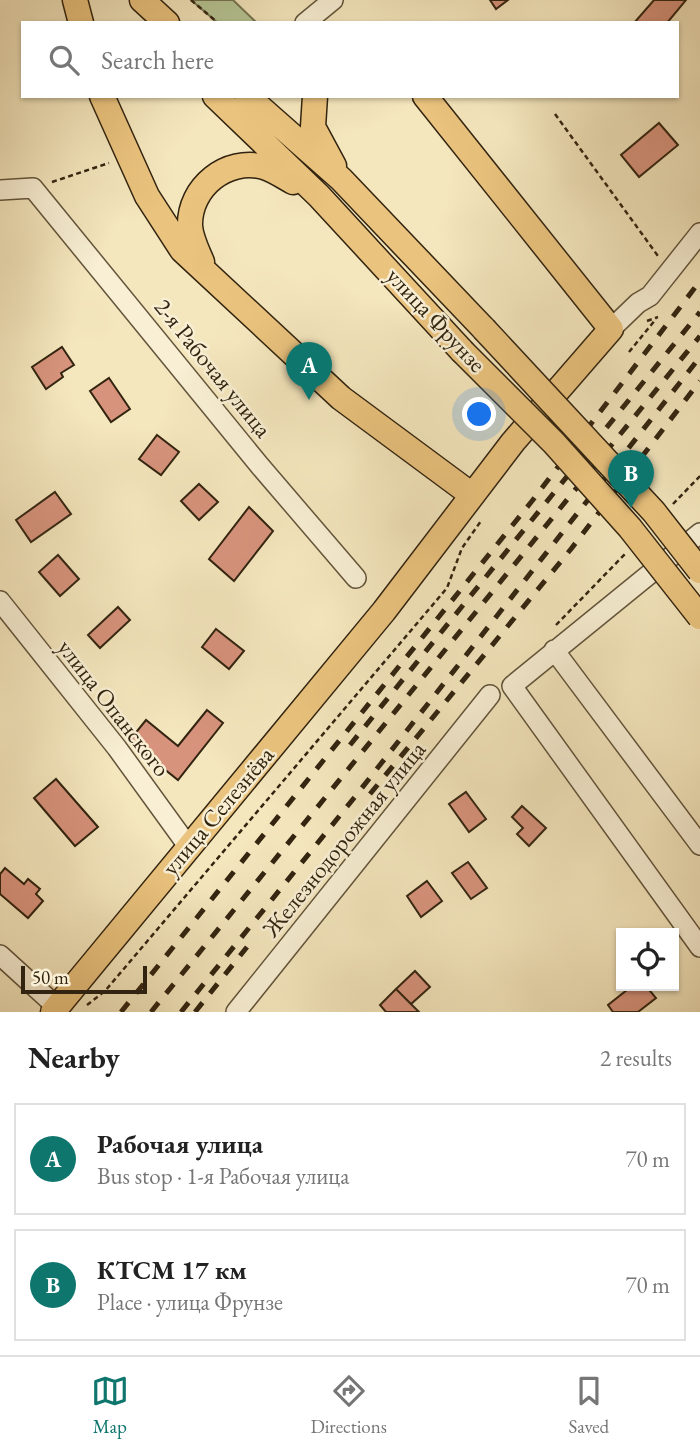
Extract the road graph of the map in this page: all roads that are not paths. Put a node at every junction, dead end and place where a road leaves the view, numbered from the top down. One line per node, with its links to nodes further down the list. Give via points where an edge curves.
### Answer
1 (75, 0): 5 (main road)
2 (123, 0): 6 (main road)
3 (142, 0): 7 (main road)
4 (333, 0): 8 (street)
5 (80, 21)
6 (142, 21)
7 (165, 21)
8 (307, 21)
9 (103, 98): 18 (main road, via 147,196 182,250)
10 (217, 98): 16 (main road, улица Фрунзе)
11 (249, 98): 14 (main road, улица Фрунзе)
12 (315, 98): 14 (main road, via 313,127)
13 (427, 98): 19 (main road)
14 (341, 179): 22 (main road, улица Фрунзе, bridge, via 654,512)
15 (0, 190): 23 (street, 2-я Рабочая улица, via 33,188)
16 (319, 196): 18 (main road, via 264,167 240,166 218,174 200,190 191,212 192,237); 25 (main road, улица Фрунзе, bridge, via 554,443 630,528)
17 (700, 233): 19 (street, via 650,296)
18 (207, 272): 20 (main road, via 341,398)
19 (611, 329): 20 (main road, улица Селезнёва, via 513,442)
20 (478, 506): 29 (main road, улица Селезнёва)
21 (700, 533): 26 (street)
22 (700, 571)
23 (356, 578)
24 (0, 601): 29 (street, улица Опанского)
25 (700, 617)
26 (554, 650): 28 (street); 30 (street, via 512,686)
27 (490, 695): 33 (street, Железнодорожная улица)
28 (700, 845)
29 (188, 846): 32 (main road, улица Селезнёва)
30 (700, 947)
31 (0, 955): 32 (street)
32 (55, 1010)
33 (236, 1012)

